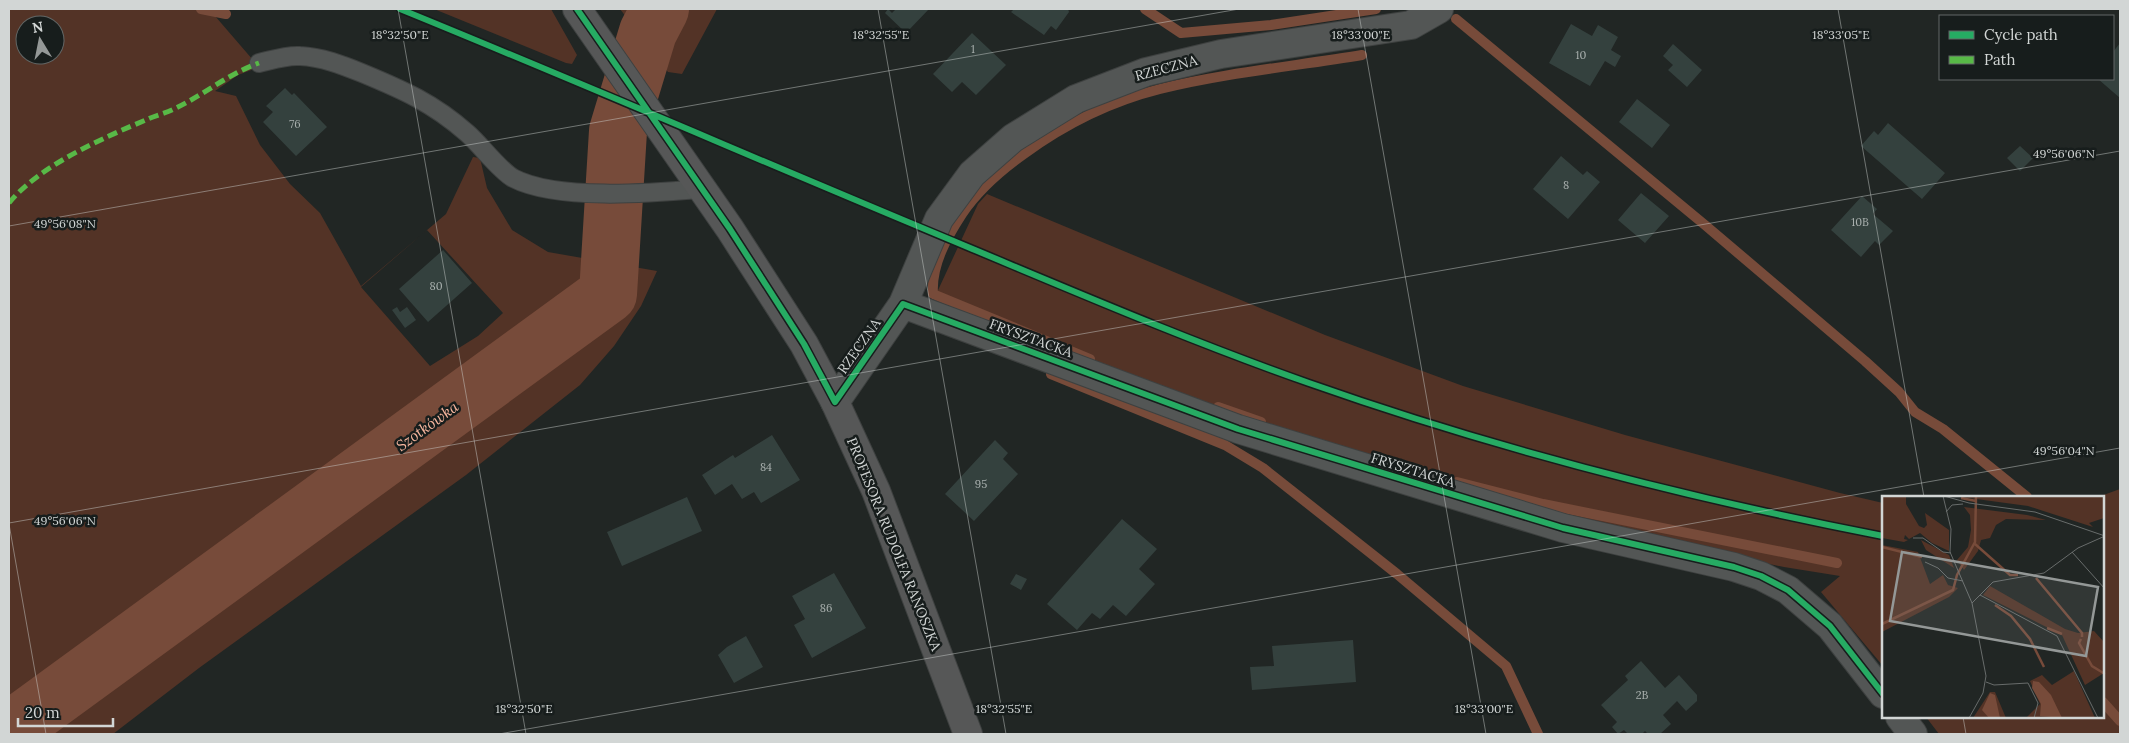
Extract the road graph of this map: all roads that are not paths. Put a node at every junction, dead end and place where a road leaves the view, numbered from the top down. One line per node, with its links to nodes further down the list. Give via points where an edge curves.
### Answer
1 (577, 9): 4 (street, PROFESORA RUDOLFA RANOSZKA)
2 (1438, 9): 5 (street, RZECZNA, via 1411,25 1221,54 1146,72 1076,99 1013,138 972,174 939,219)
3 (259, 63): 4 (lane, via 298,55 317,58 408,92 447,116 510,176 561,191 646,194)
4 (701, 188): 6 (street, PROFESORA RUDOLFA RANOSZKA, via 804,344)
5 (903, 304): 6 (street, RZECZNA); 7 (street, FRYSZTACKA, via 1255,434 1563,528 1734,567 1760,576 1788,590 1830,626)
6 (835, 402): 9 (street, PROFESORA RUDOLFA RANOSZKA, via 876,491)
7 (1882, 693)
8 (1901, 718): 10 (street)
9 (968, 734)
10 (1913, 734)

